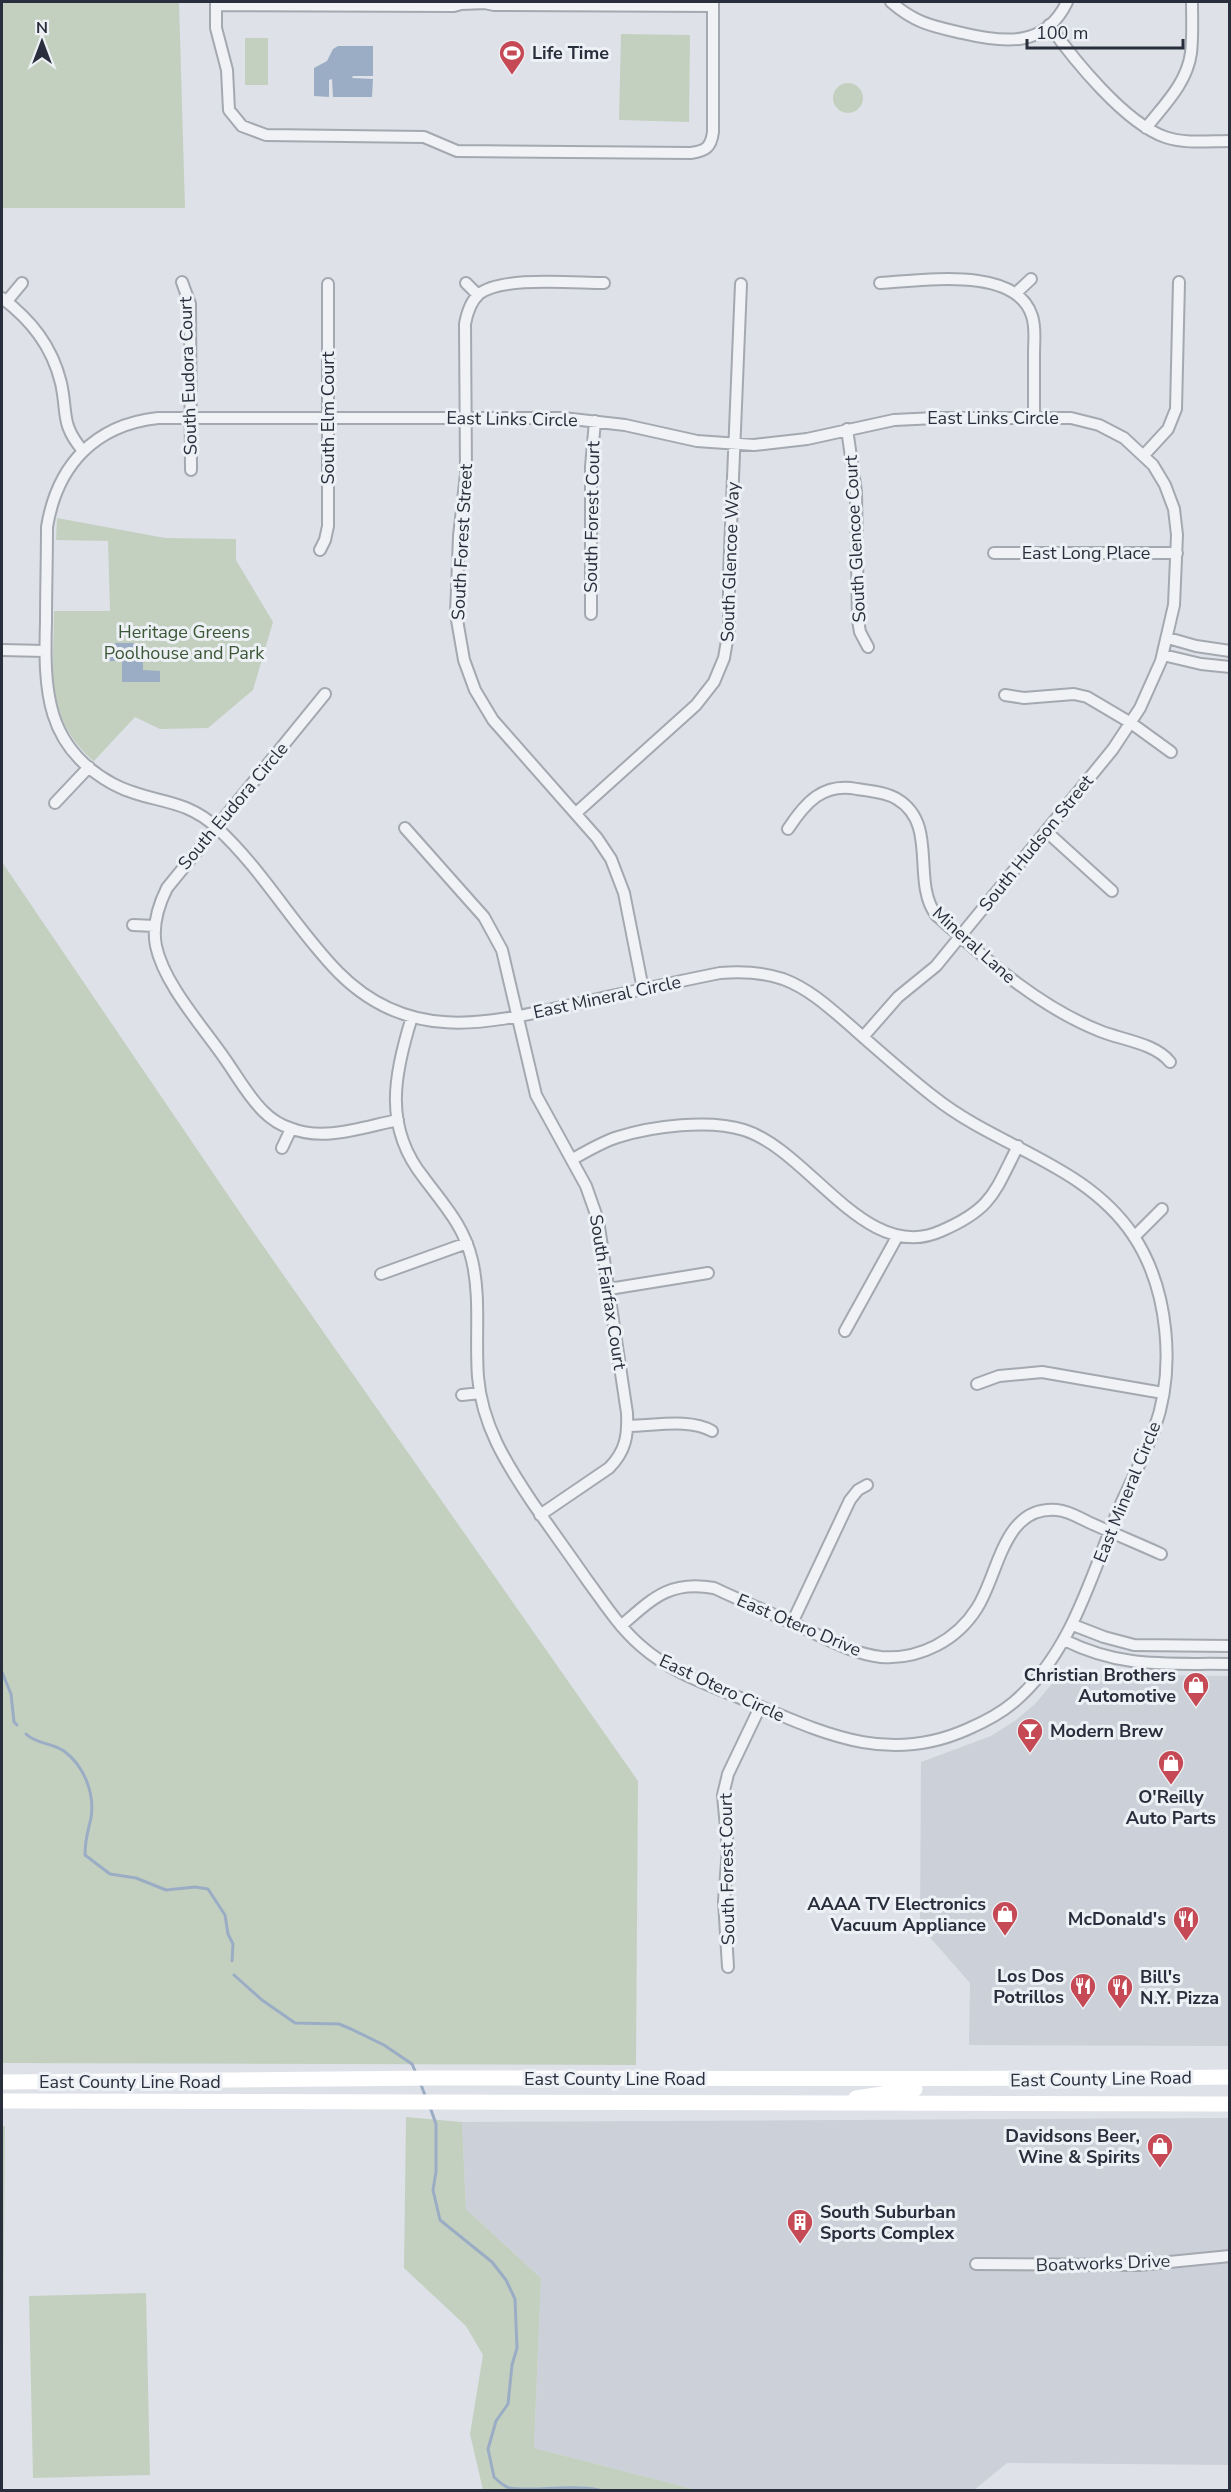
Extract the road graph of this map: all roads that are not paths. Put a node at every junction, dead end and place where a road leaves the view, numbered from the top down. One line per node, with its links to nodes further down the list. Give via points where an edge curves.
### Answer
1 (483, 2): 6 (street); 7 (street)
2 (891, 2): 8 (street, via 918,22 1001,41 1021,39)
3 (1067, 2): 8 (street)
4 (1192, 2): 9 (street, via 1188,66 1177,89)
5 (216, 3): 6 (street); 7 (street, via 216,28 227,70 229,110 242,126 253,132 424,137 457,151 680,153 703,151 711,144)
6 (462, 3)
7 (713, 4)
8 (1049, 25): 9 (street, via 1083,68)
9 (1146, 128): 10 (street, via 1174,140)
10 (1230, 141)
11 (1031, 279): 20 (street)
12 (182, 282): 23 (street, South Eudora Court, via 190,304)
13 (1179, 282): 31 (street, via 1176,409 1168,429)
14 (466, 283): 21 (street)
15 (603, 283): 21 (street, via 511,283)
16 (880, 283): 20 (street, via 982,281)
17 (22, 284): 22 (street)
18 (328, 284): 24 (street, South Elm Court)
19 (741, 284): 29 (street, South Glencoe Way)
20 (1016, 293): 26 (street, via 1028,306 1034,325)
21 (478, 295): 25 (street, South Forest Street, via 465,324)
22 (4, 300): 30 (street, via 34,327 47,347 61,386 65,423)
23 (191, 418): 24 (street, East Links Circle); 30 (street, East Links Circle, via 128,423); 32 (street, South Eudora Court)
24 (328, 418): 25 (street, East Links Circle); 33 (street, South Elm Court, via 328,526)
25 (466, 418): 27 (street, East Links Circle); 50 (street, South Forest Street, via 456,614 464,660 475,690 493,720)
26 (1034, 418): 28 (street, East Links Circle, via 911,419); 31 (street, East Links Circle, via 1071,418 1100,425)
27 (595, 421): 29 (street, East Links Circle); 36 (street, South Forest Court, via 591,467)
28 (847, 429): 29 (street, East Links Circle, via 788,442); 38 (street, South Glencoe Court, via 856,492 858,620)
29 (734, 445): 50 (street, South Glencoe Way, via 729,628 720,670 696,705)
30 (83, 451): 40 (street, East Links Circle, via 61,481 47,527)
31 (1144, 455): 35 (street, South Hudson Street, via 1157,470 1170,497 1176,520)
32 (191, 470)
33 (320, 550)
34 (994, 552): 35 (street, East Long Place)
35 (1177, 553): 37 (street, South Hudson Street)
36 (591, 614)
37 (1168, 638): 41 (street); 42 (street, South Hudson Street)
38 (868, 647)
39 (2, 650): 40 (street)
40 (45, 651): 48 (street, East Mineral Circle, via 52,712 69,746)
41 (1230, 651)
42 (1162, 655): 43 (street); 46 (street, South Hudson Street)
43 (1230, 667)
44 (326, 694): 51 (street, South Eudora Circle)
45 (1005, 695): 46 (street, via 1024,699 1080,695)
46 (1131, 723): 47 (street); 54 (street, South Hudson Street)
47 (1171, 752)
48 (88, 767): 49 (street); 51 (street, East Mineral Circle, via 127,790 192,809)
49 (55, 803)
50 (576, 813): 59 (street, South Forest Street, via 605,848 621,882)
51 (217, 828): 57 (street, South Eudora Circle, via 166,888); 60 (street, East Mineral Circle, via 337,971 363,993)
52 (405, 828): 61 (street, South Fairfax Court, via 495,934)
53 (788, 829): 58 (street, Mineral Lane, via 806,803 824,791 847,787 897,799 910,809 919,825 925,892 931,908)
54 (1047, 832): 55 (street); 58 (street, South Hudson Street)
55 (1112, 891)
56 (133, 925): 57 (street)
57 (155, 926): 65 (street, South Eudora Circle, via 159,957 182,997 255,1102 272,1119)
58 (960, 936): 62 (street, South Hudson Street, via 936,966 898,997); 63 (street, Mineral Lane, via 1013,982 1051,1007 1106,1034 1156,1050)
59 (642, 989): 61 (street, East Mineral Circle); 62 (street, East Mineral Circle, via 720,973 764,974 817,997)
60 (412, 1017): 61 (street, East Mineral Circle, via 451,1024); 64 (street, East Otero Circle, via 397,1073)
61 (517, 1017): 68 (street, South Fairfax Court, via 536,1095)
62 (863, 1037): 66 (street, East Mineral Circle, via 951,1110)
63 (1170, 1062)
64 (398, 1120): 65 (street, South Eudora Circle, via 329,1134); 72 (street, East Otero Circle, via 415,1167 456,1219)
65 (291, 1129): 67 (street)
66 (1018, 1146): 70 (street, via 991,1197 971,1217 936,1234); 71 (street, East Mineral Circle, via 1078,1180 1114,1212)
67 (282, 1148)
68 (573, 1159): 70 (street, via 624,1136 689,1124 734,1128 772,1143 865,1221); 75 (street, South Fairfax Court, via 598,1220)
69 (1162, 1209): 71 (street)
70 (897, 1237): 76 (street)
71 (1134, 1237): 78 (street, East Mineral Circle, via 1155,1284 1164,1322)
72 (467, 1243): 74 (street); 79 (street, East Otero Circle, via 476,1287)
73 (708, 1273): 75 (street)
74 (381, 1274)
75 (609, 1288): 81 (street, South Fairfax Court)
76 (845, 1331)
77 (977, 1384): 78 (street, via 999,1376 1042,1371)
78 (1163, 1393): 85 (street, East Mineral Circle, via 1154,1430)
79 (480, 1394): 80 (street); 84 (street, East Otero Circle, via 498,1449)
80 (462, 1395)
81 (628, 1426): 82 (street, via 688,1424); 84 (street, South Fairfax Court, via 626,1444 617,1460)
82 (711, 1431)
83 (867, 1485): 87 (street, via 850,1500)
84 (540, 1515): 89 (street, East Otero Circle)
85 (1110, 1532): 86 (street, East Otero Drive); 87 (street, East Otero Drive, via 1062,1511 1029,1515 1010,1534 967,1622 945,1641 916,1654 867,1655); 88 (street, East Mineral Circle)
86 (1161, 1554)
87 (792, 1623): 89 (street, East Otero Drive, via 714,1588 698,1585 663,1592)
88 (1072, 1625): 90 (street, East Mineral Circle); 91 (street, via 1134,1645)
89 (621, 1626): 93 (street, East Otero Circle, via 667,1664)
90 (1065, 1640): 92 (street, via 1131,1663); 93 (street, East Otero Circle, via 1043,1673 1008,1707 960,1733 926,1743 887,1746 850,1741)
91 (1230, 1646)
92 (1230, 1664)
93 (760, 1707): 94 (street, South Forest Court, via 732,1765 723,1795 728,1849 724,1901)
94 (728, 1967)
95 (1230, 2077): 96 (main road, East County Line Road)
96 (978, 2080): 97 (main road, East County Line Road, via 406,2078); 99 (main road, via 968,2088 902,2089)
97 (2, 2082)
98 (2, 2101): 99 (main road, East County Line Road)
99 (823, 2104): 100 (main road, East County Line Road)
100 (1230, 2104)
101 (1230, 2256): 102 (street, Boatworks Drive, via 1139,2265)
102 (976, 2264)

